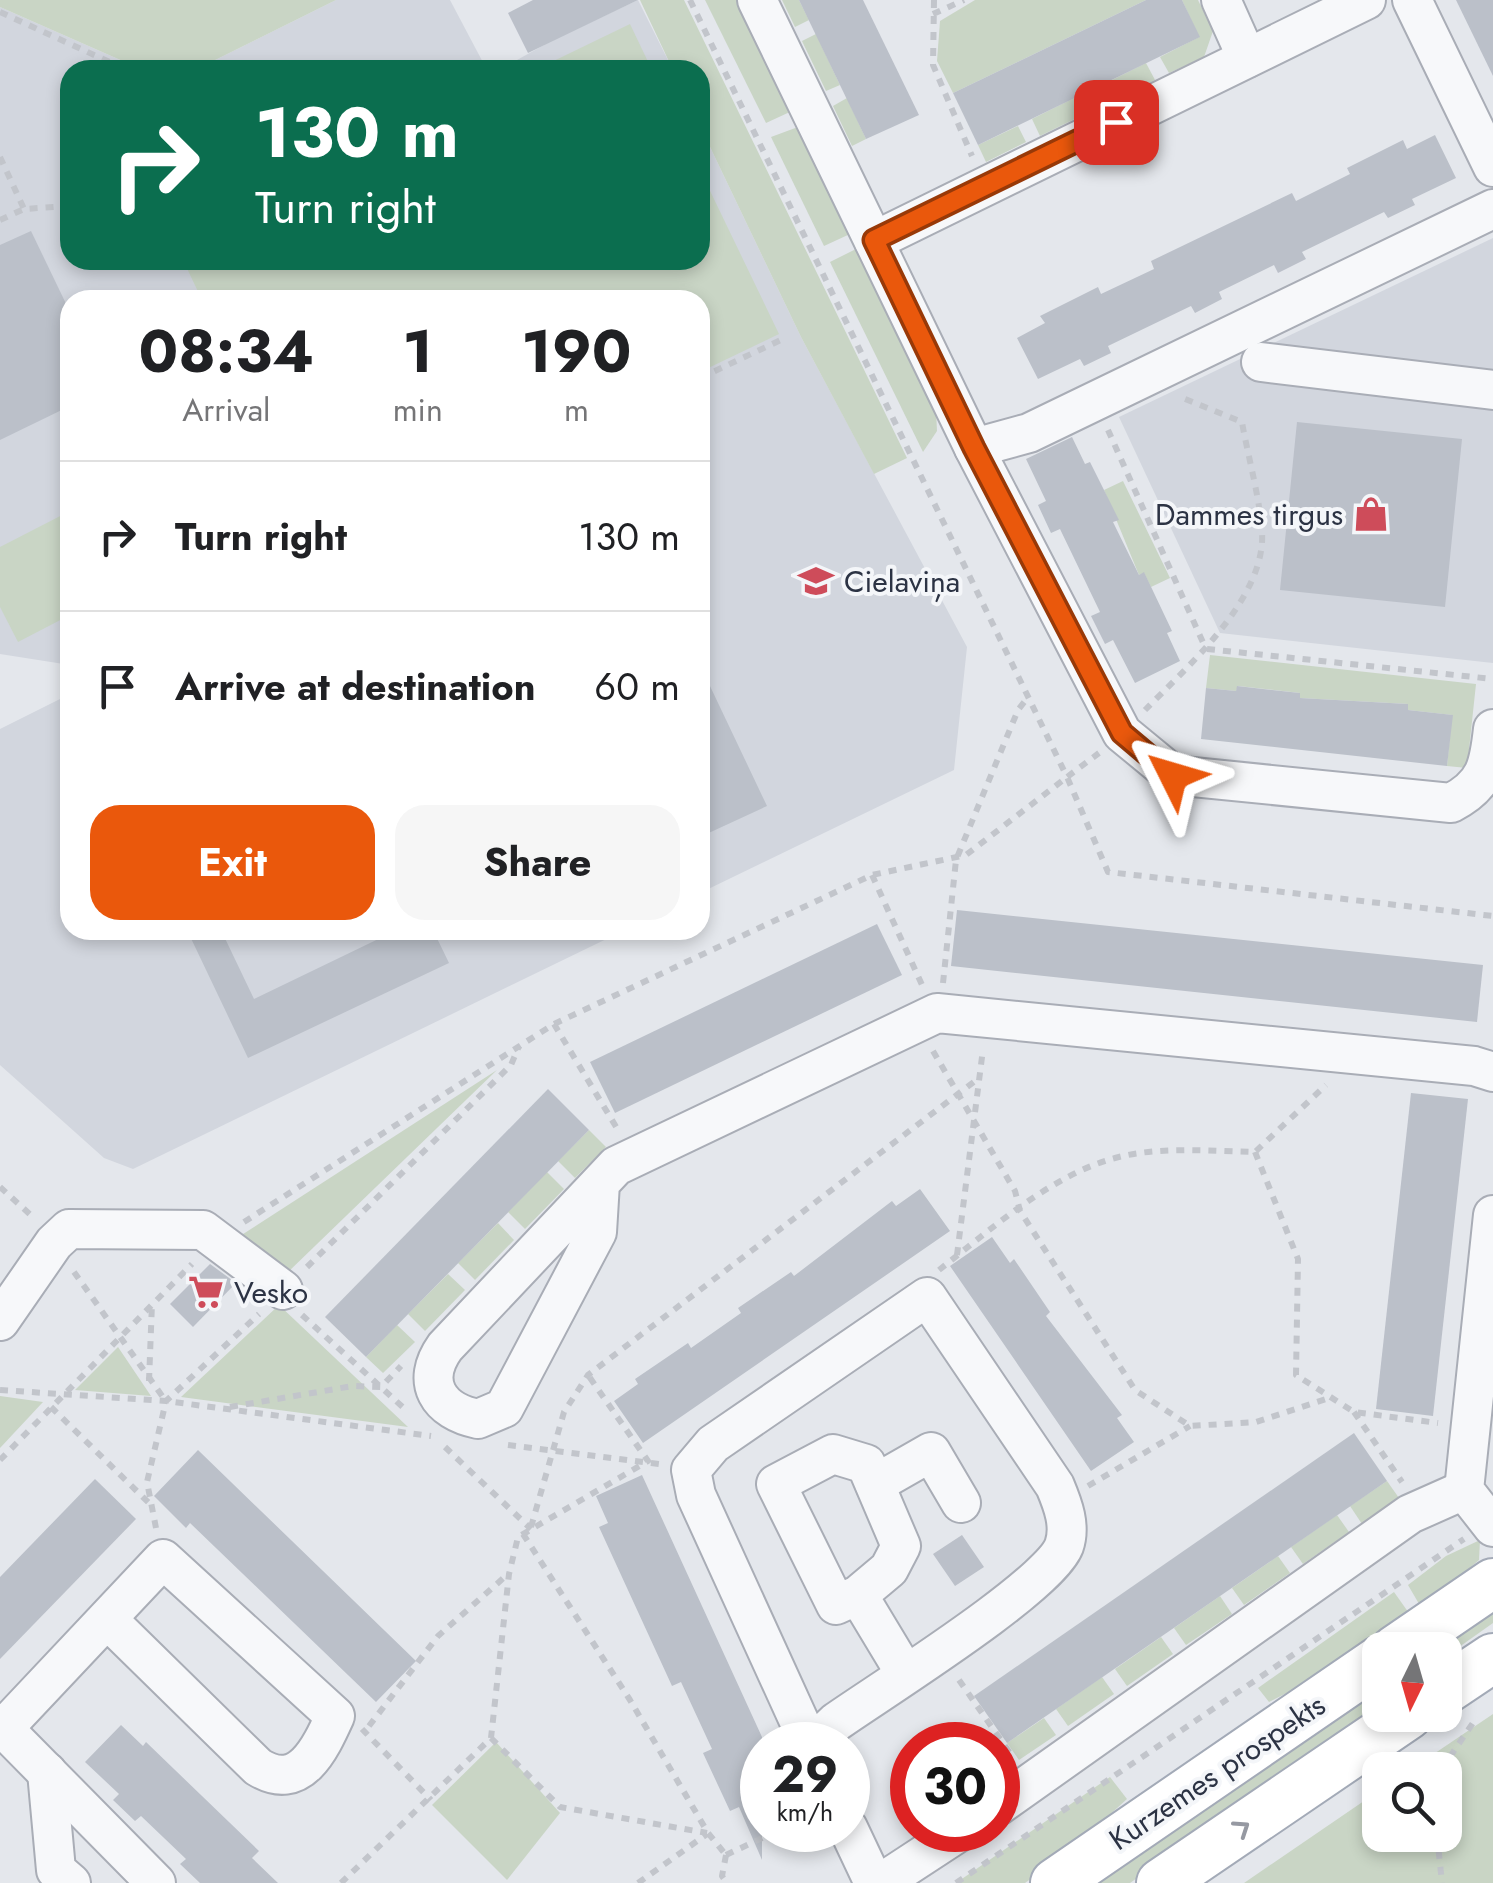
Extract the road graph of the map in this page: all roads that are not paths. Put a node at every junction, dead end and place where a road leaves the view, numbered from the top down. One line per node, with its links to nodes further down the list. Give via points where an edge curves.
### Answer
1 (757, 0): 8 (street)
2 (1221, 0): 5 (street)
3 (1366, 0): 5 (street)
4 (1412, 0): 6 (street)
5 (1247, 58): 8 (street)
6 (1493, 167)
7 (1493, 210): 11 (street, via 1029,432)
8 (874, 240): 11 (street)
9 (1261, 362): 10 (street)
10 (1493, 390)
11 (974, 448): 12 (street, via 1122,733 1173,776 1451,803 1480,784)
12 (1493, 728)
13 (1493, 1072): 14 (street, via 927,1009 633,1155)
14 (600, 1183): 14 (street, via 435,1361 434,1392 444,1405 478,1419 504,1408 597,1232)
15 (1493, 1215): 19 (street)
16 (283, 1290): 17 (street, via 203,1230 62,1236)
17 (0, 1321)
18 (875, 1484): 20 (street, via 931,1452); 23 (street, via 900,1546 889,1569); 23 (street, via 866,1464 833,1454 776,1484 836,1605)
19 (1464, 1490): 21 (street); 35 (street, via 1410,1514)
20 (960, 1502)
21 (1491, 1525)
22 (1493, 1582): 25 (main road)
23 (858, 1595): 28 (street)
24 (107, 1618): 24 (street, via 163,1559 350,1724 299,1772 268,1773); 32 (street)
25 (1421, 1632)
26 (1493, 1658): 29 (main road)
27 (1362, 1672): 42 (main road, Kurzemes prospekts)
28 (905, 1673): 30 (street, via 1040,1579 1067,1531 1062,1502 927,1297 714,1444 692,1470 696,1495); 31 (street)
29 (1465, 1698)
30 (800, 1722)
31 (836, 1722)
32 (2, 1730): 34 (street)
33 (1383, 1732): 43 (main road, Kurzemes prospekts, one-way to 33)
34 (47, 1772): 38 (street, via 56,1870); 39 (street)
35 (1020, 1791)
36 (859, 1852): 40 (street)
37 (929, 1852): 41 (street)
38 (71, 1883)
39 (156, 1883)
40 (874, 1883)
41 (882, 1883)
42 (1055, 1883)
43 (1161, 1883)

